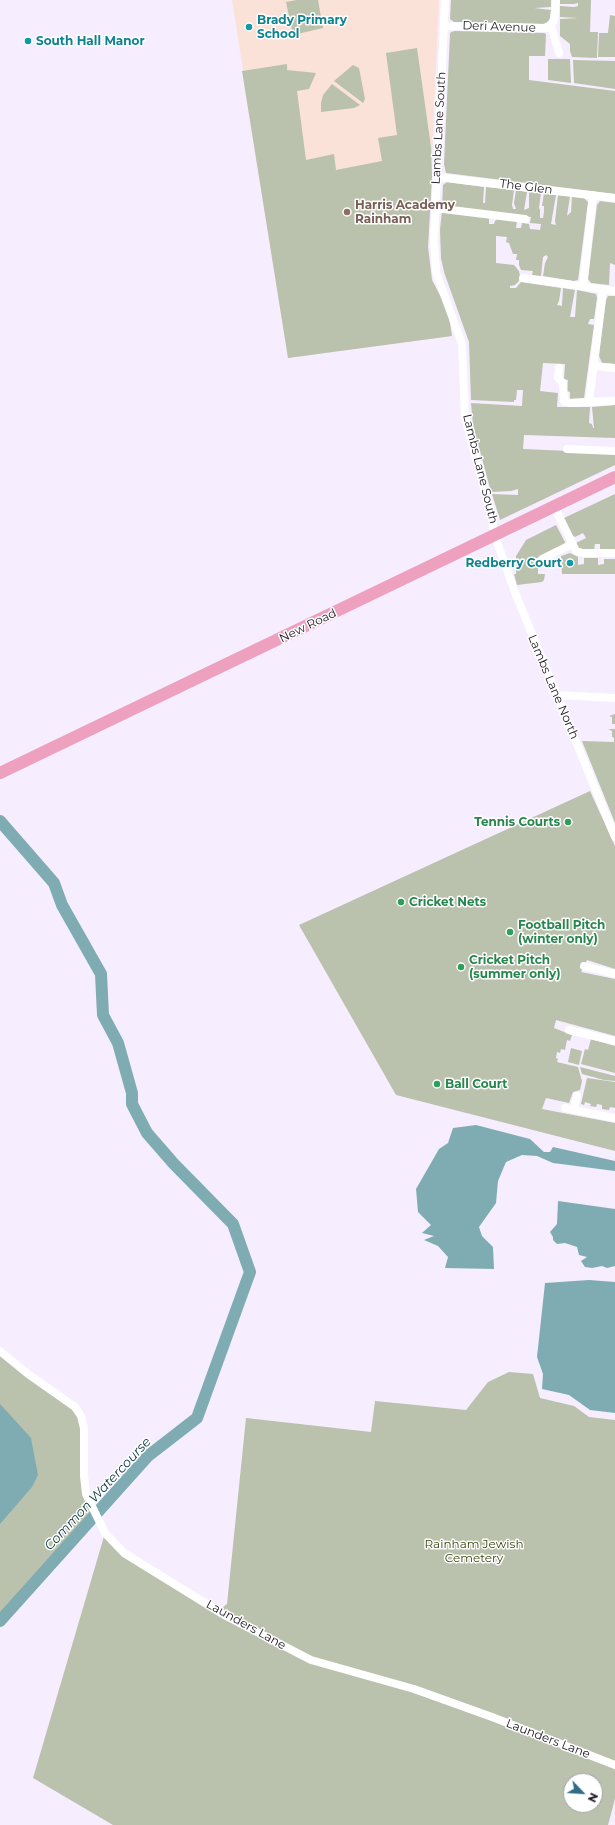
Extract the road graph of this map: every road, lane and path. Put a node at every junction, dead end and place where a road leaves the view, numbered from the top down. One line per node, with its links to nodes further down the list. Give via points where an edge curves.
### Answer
1 (445, 0): 4 (street, Lambs Lane South)
2 (556, 0): 3 (street, Deri Avenue, via 556,16)
3 (552, 25): 4 (street, Deri Avenue, via 543,29); 5 (street)
4 (444, 26): 6 (street, Lambs Lane South)
5 (559, 53)
6 (437, 177): 7 (street, The Glen); 9 (street, Lambs Lane South)
7 (593, 195): 8 (street, The Glen); 12 (street)
8 (615, 198)
9 (435, 208): 10 (street); 24 (street, Lambs Lane South, via 436,272 462,344 466,418)
10 (525, 219)
11 (523, 278): 12 (street)
12 (583, 286): 13 (street)
13 (603, 289): 14 (street); 15 (street)
14 (615, 291)
15 (593, 366): 17 (street); 19 (street)
16 (559, 368): 19 (street, via 558,378 563,383 564,401)
17 (615, 368)
18 (615, 401): 19 (street)
19 (589, 402)
20 (567, 449): 21 (street)
21 (615, 451)
22 (615, 477): 23 (main road, New Road)
23 (554, 506): 24 (main road, New Road); 25 (street)
24 (495, 536): 28 (street, Lambs Lane North, via 523,616); 30 (main road, New Road)
25 (572, 544): 26 (street, via 576,551 583,554); 27 (street)
26 (615, 553)
27 (542, 559)
28 (557, 695): 29 (street); 31 (street, Lambs Lane North)
29 (615, 698)
30 (0, 774)
31 (615, 837)
32 (584, 966): 33 (street)
33 (615, 974)
34 (569, 1030): 35 (street)
35 (615, 1041)
36 (577, 1096): 38 (street)
37 (565, 1108): 38 (street)
38 (574, 1109): 39 (street)
39 (615, 1118)
40 (0, 1351): 41 (street, Launders Lane, via 75,1407 82,1416 86,1494 105,1533 124,1553 226,1616 311,1660 414,1689)
41 (615, 1765)

